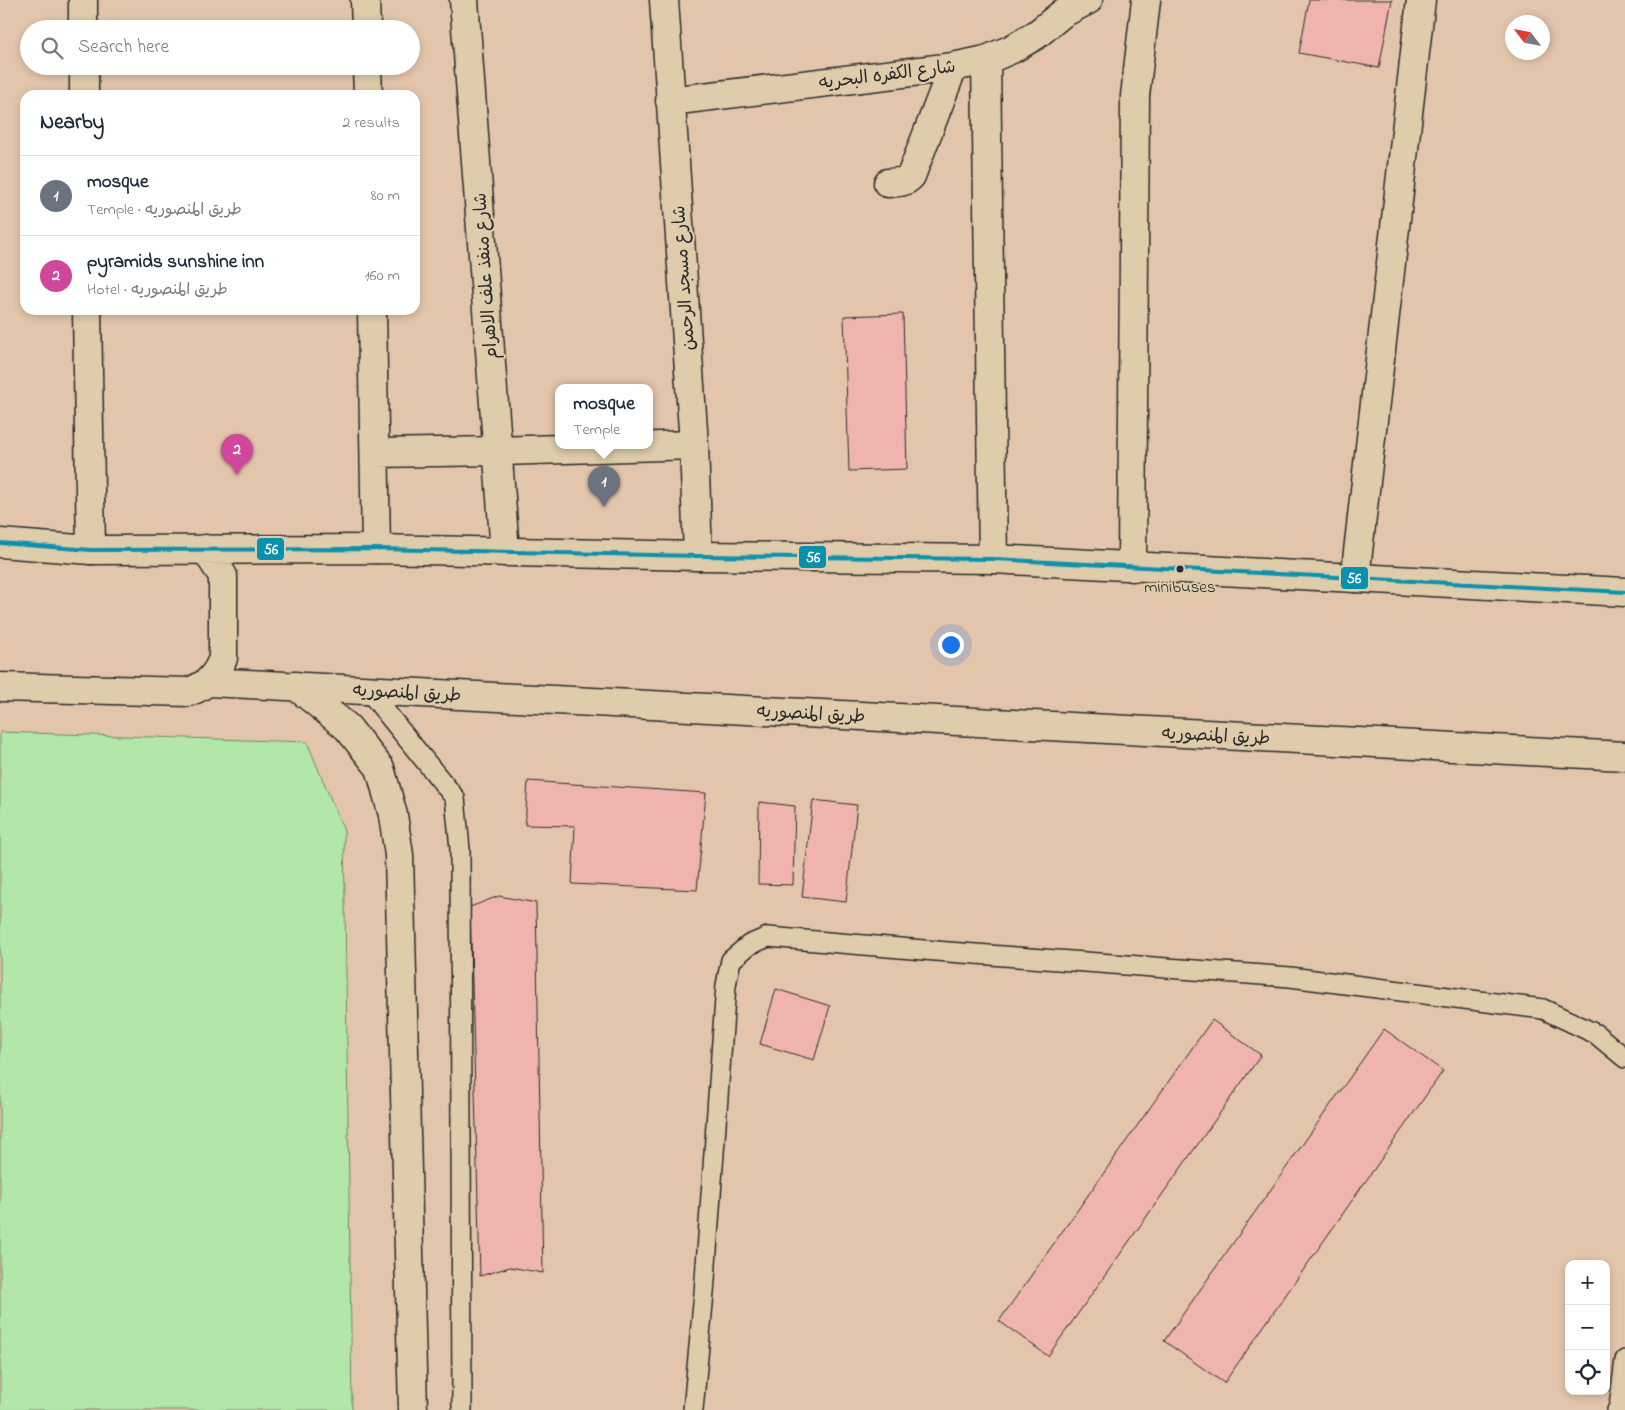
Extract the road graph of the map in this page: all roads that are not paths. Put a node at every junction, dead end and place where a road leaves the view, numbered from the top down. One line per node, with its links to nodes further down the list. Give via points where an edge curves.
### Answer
1 (83, 0): 9 (street)
2 (365, 0): 10 (street)
3 (464, 0): 24 (street, شارع منفذ علف الاهرام)
4 (664, 0): 17 (street, شارع مسجد الرحمن)
5 (1088, 0): 8 (street, شارع الكفره البحريه)
6 (1146, 0): 33 (street, via 1135,96)
7 (1421, 0): 34 (street)
8 (1062, 6): 11 (street, شارع الكفره البحريه, via 1036,35)
9 (83, 20)
10 (366, 20)
11 (986, 60): 12 (street, شارع الكفره البحريه); 32 (street)
12 (953, 67): 17 (street, شارع الكفره البحريه); 18 (street, via 912,176 903,182)
13 (84, 75): 15 (street)
14 (367, 75): 16 (street)
15 (84, 90)
16 (368, 90)
17 (670, 101): 21 (street, شارع مسجد الرحمن)
18 (888, 183)
19 (87, 315): 29 (street)
20 (372, 315): 25 (street)
21 (694, 445): 22 (street); 31 (street, شارع مسجد الرحمن)
22 (653, 446)
23 (563, 449): 24 (street)
24 (498, 451): 25 (street); 30 (street, شارع منفذ علف الاهرام)
25 (375, 453): 28 (street)
26 (0, 543): 29 (street)
27 (205, 549): 28 (street); 29 (street); 36 (street, via 222,576 223,658)
28 (376, 549): 30 (street)
29 (90, 550)
30 (505, 552): 31 (street)
31 (698, 556): 32 (street)
32 (993, 559): 33 (street)
33 (1132, 567): 34 (street)
34 (1355, 578): 35 (street)
35 (1625, 592)
36 (209, 682): 37 (street, طريق المنصوريه); 38 (street, طريق المنصوريه, via 188,692)
37 (296, 686): 39 (street, طريق المنصوريه); 43 (street, via 347,727 380,768 393,816 399,855)
38 (0, 687)
39 (368, 690): 40 (street, طريق المنصوريه); 44 (lane, via 455,798 460,849)
40 (1625, 756)
41 (1625, 1058): 45 (lane, via 1596,1034 1543,1009 1290,977 768,937 749,945 731,960 726,984)
42 (1625, 1360): 46 (lane)
43 (413, 1410)
44 (462, 1410)
45 (693, 1410)
46 (1617, 1410)

